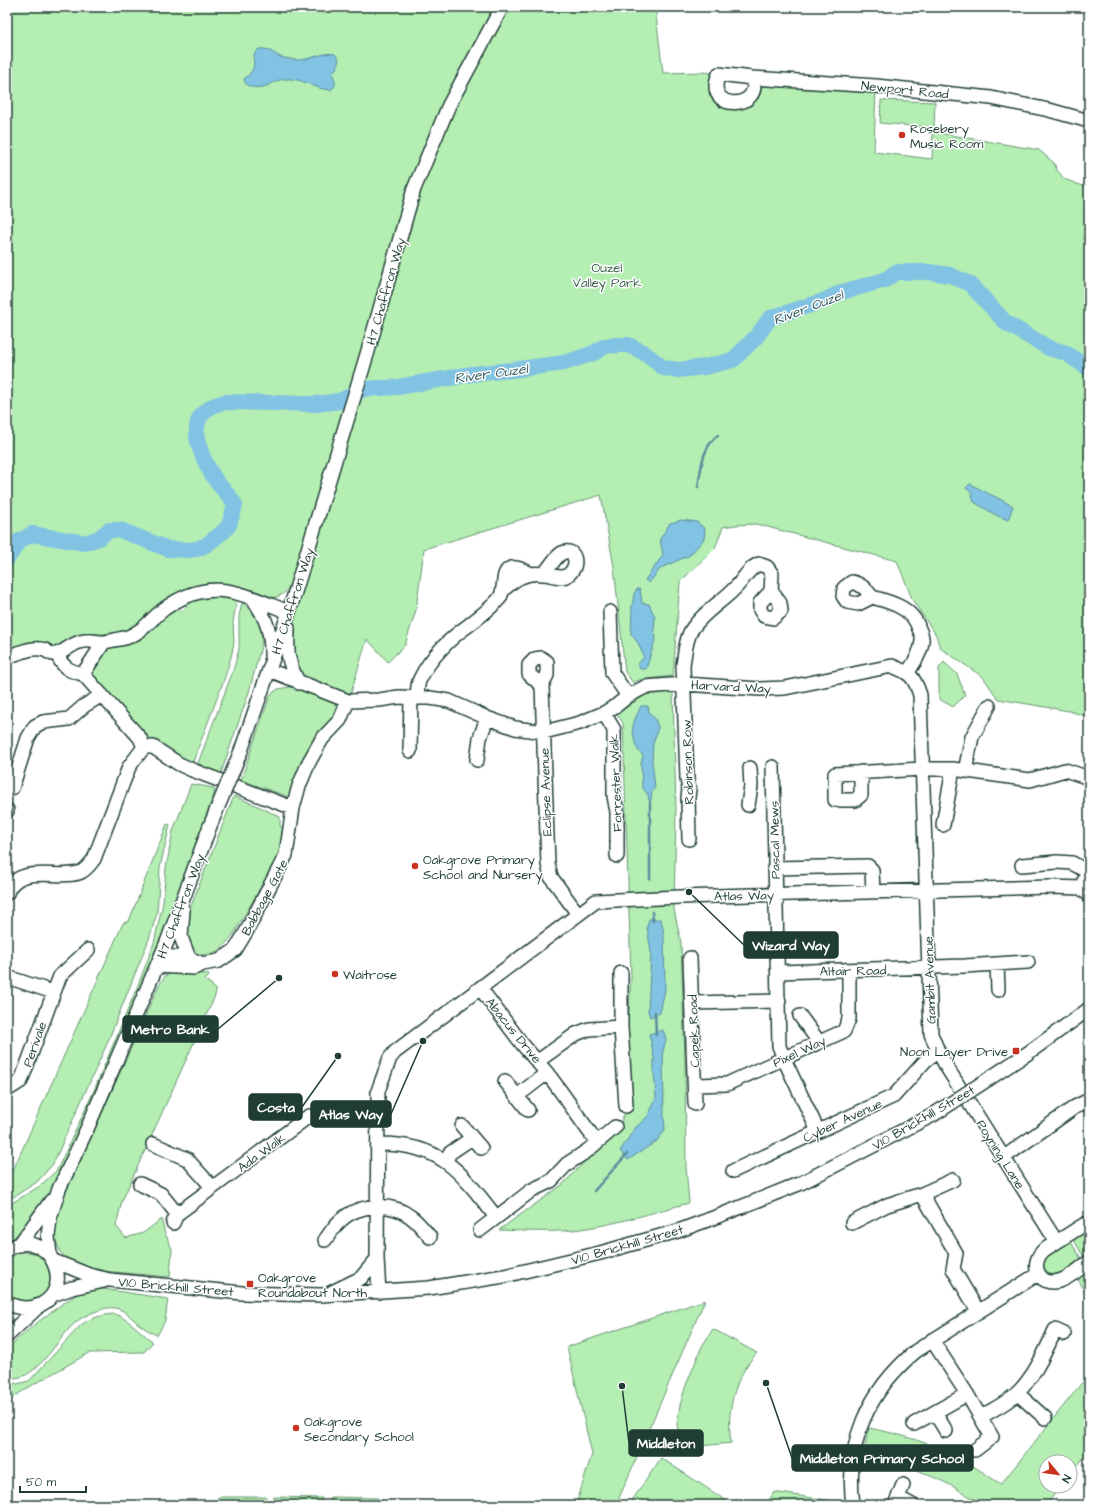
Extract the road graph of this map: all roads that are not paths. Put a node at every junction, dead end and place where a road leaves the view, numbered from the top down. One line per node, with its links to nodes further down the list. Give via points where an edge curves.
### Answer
1 (500, 10): 9 (street, H7 Chaffron Way, via 449,105 414,188)
2 (752, 78): 2 (street, Newport Road, via 753,91 745,100 735,104 724,100 717,92 719,74); 3 (street, Newport Road, via 876,86 991,98)
3 (1089, 121)
4 (538, 574): 21 (street, via 522,576 504,589 500,598 482,616 436,656 420,680)
5 (771, 591): 17 (street, Robinson Row, via 772,574 767,567 758,564 752,567 736,588 712,607 692,629 685,648)
6 (872, 597): 14 (street, via 893,603 907,611 918,623 923,640)
7 (253, 599): 9 (street); 10 (street, via 222,590 210,589 194,593 163,610 135,634); 13 (street, via 262,612 269,630)
8 (610, 612): 20 (street, via 612,673)
9 (289, 614): 13 (street, H7 Chaffron Way); 16 (street, via 287,653 292,671)
10 (104, 642): 11 (street, via 80,642); 15 (street)
11 (57, 654): 12 (street, via 28,649); 15 (street, via 67,668)
12 (7, 657)
13 (270, 670): 16 (street); 52 (street, H7 Chaffron Way, bridge)
14 (908, 672): 17 (street, Harvard Way, via 892,666 784,688); 32 (street, via 920,694)
15 (84, 674): 19 (street)
16 (299, 683): 22 (street)
17 (684, 684): 20 (street, Harvard Way, via 645,687); 43 (street, Robinson Row)
18 (542, 686): 26 (street, Eclipse Avenue)
19 (102, 695): 27 (street); 34 (street, via 68,719 43,722 35,726)
20 (628, 696): 24 (street, Harvard Way)
21 (414, 697): 22 (street, Harvard Way); 25 (street, Harvard Way, via 449,701); 28 (street)
22 (348, 701): 41 (street, Babbage Gate, via 340,720 322,739 309,762)
23 (989, 706): 33 (street, via 972,737)
24 (604, 713): 26 (street, Harvard Way, via 580,723); 44 (street, Forrester Walk, via 614,730)
25 (487, 718): 26 (street, Harvard Way, via 515,728); 29 (street, via 480,738)
26 (544, 732): 53 (street, Eclipse Avenue, via 548,864 551,876)
27 (144, 746): 41 (street, via 153,747 179,764); 50 (street, via 129,767 94,859 88,867 72,875 33,874 23,877 14,883)
28 (410, 751)
29 (477, 760)
30 (773, 767): 38 (street, Pascal Mews)
31 (750, 768): 37 (street, Pascal Mews)
32 (922, 769): 33 (street); 35 (street); 47 (street)
33 (959, 770): 36 (street, via 1030,780 1065,770); 42 (street)
34 (12, 771): 39 (street)
35 (861, 772)
36 (1089, 778)
37 (750, 786): 38 (street, Pascal Mews); 40 (street, Pascal Mews)
38 (773, 786): 46 (street, Pascal Mews)
39 (12, 788)
40 (748, 805)
41 (293, 808): 59 (street, Babbage Gate, via 286,855 246,932 229,954 219,961)
42 (943, 824)
43 (689, 839)
44 (617, 856)
45 (1022, 865): 49 (street, via 1072,863 1088,872)
46 (774, 868): 48 (street, via 868,866 872,870); 51 (street, Pascal Mews)
47 (927, 890): 48 (street, Atlas Way); 49 (street, Atlas Way, via 1070,887); 61 (street, Gambit Avenue)
48 (873, 892): 51 (street, Atlas Way)
49 (1085, 892)
50 (7, 893)
51 (775, 895): 53 (street, Atlas Way, via 596,901); 63 (street, Pascal Mews)
52 (183, 899): 55 (street, via 181,937); 57 (street, H7 Chaffron Way)
53 (578, 914): 66 (street, Atlas Way)
54 (90, 948): 68 (street, Perivale, via 60,976)
55 (189, 958): 57 (street); 59 (street)
56 (690, 958): 70 (street, Capek Road)
57 (159, 961): 59 (street, Babbage Gate, via 194,968); 103 (street, H7 Chaffron Way)
58 (1028, 962): 60 (street, Altair Road)
59 (203, 964)
60 (997, 964): 61 (street, Altair Road); 67 (street)
61 (929, 968): 62 (street, Altair Road); 75 (street, Gambit Avenue, via 931,1034)
62 (849, 970): 63 (street, Altair Road); 74 (street, Pixel Way, via 849,1019 844,1031)
63 (778, 972): 69 (street, Pascal Mews)
64 (622, 973): 73 (street)
65 (7, 977): 68 (street)
66 (480, 988): 77 (street, Abacus Drive); 95 (street, Atlas Way, via 390,1058 378,1091)
67 (998, 990)
68 (53, 992): 82 (street, Perivale, via 21,1081)
69 (779, 1001): 70 (street); 76 (street, Pascal Mews, via 779,1046)
70 (692, 1003): 81 (street, Capek Road)
71 (1088, 1011): 119 (street, V10 Brickhill Street, bridge, via 933,1115 837,1165 759,1200 678,1231 556,1264 504,1276 429,1288)
72 (800, 1016): 74 (street)
73 (622, 1027): 77 (street, via 589,1029 576,1034); 86 (street)
74 (819, 1042): 76 (street, Pixel Way)
75 (938, 1051): 78 (street, Gambit Avenue); 91 (street, Cyber Avenue, via 926,1060 894,1096)
76 (784, 1059): 81 (street, Pixel Way, via 727,1084); 91 (street, Pascal Mews)
77 (538, 1061): 79 (street, Abacus Drive)
78 (946, 1066): 97 (street, Poyning Lane)
79 (547, 1073): 83 (street, Abacus Drive); 93 (street, Abacus Drive)
80 (505, 1081): 83 (street)
81 (695, 1085): 85 (street, Capek Road)
82 (7, 1090)
83 (517, 1096): 87 (street)
84 (1089, 1100): 97 (street, via 1075,1107)
85 (695, 1104)
86 (626, 1106)
87 (528, 1110)
88 (310, 1116): 102 (street, Ada Walk)
89 (462, 1126): 92 (street)
90 (615, 1127): 93 (street)
91 (818, 1132): 99 (street, Cyber Avenue)
92 (472, 1138): 96 (street); 98 (street, via 450,1153)
93 (597, 1142): 106 (street, via 568,1164 551,1182 532,1190)
94 (153, 1144): 102 (street, via 187,1159)
95 (378, 1144): 98 (street, via 415,1147); 105 (street, Atlas Way)
96 (480, 1148)
97 (1004, 1158): 112 (street, Poyning Lane)
98 (445, 1161): 106 (street, via 467,1180)
99 (733, 1171)
100 (953, 1180): 104 (street)
101 (140, 1184): 102 (street, Ada Walk, via 161,1194 175,1218)
102 (212, 1187)
103 (59, 1189): 113 (street, H7 Chaffron Way, via 36,1223); 114 (street, H7 Chaffron Way, via 50,1218 48,1237)
104 (922, 1194): 107 (street, via 887,1205); 124 (street, via 956,1252 953,1269)
105 (378, 1207): 110 (street, via 395,1209 410,1216); 111 (street, via 349,1213 338,1222); 115 (street, Atlas Way)
106 (496, 1217): 109 (street)
107 (852, 1223)
108 (1089, 1224): 112 (street)
109 (480, 1230)
110 (430, 1237)
111 (325, 1240)
112 (1056, 1242): 117 (street, via 1040,1253)
113 (13, 1248): 114 (street, V10 Brickhill Street, via 27,1244 36,1246)
114 (52, 1258): 118 (street, V10 Brickhill Street, via 89,1275); 120 (street, H7 Chaffron Way, via 58,1278)
115 (377, 1259): 119 (street, Atlas Way); 121 (street, via 361,1278)
116 (1089, 1262): 117 (street, via 1059,1281 1048,1281)
117 (1038, 1274): 124 (street)
118 (110, 1280): 120 (street, V10 Brickhill Street); 121 (street, V10 Brickhill Street, via 242,1293)
119 (379, 1292): 121 (street, V10 Brickhill Street)
120 (52, 1294): 123 (street)
121 (325, 1295)
122 (7, 1302): 123 (street, via 20,1308)
123 (39, 1306): 126 (street)
124 (978, 1311): 127 (street)
125 (1055, 1330): 128 (street, via 1041,1361)
126 (7, 1336)
127 (932, 1340): 129 (street); 137 (street, via 902,1363 886,1380 865,1415 857,1438 851,1475)
128 (1017, 1393): 131 (street); 132 (street)
129 (967, 1394): 130 (street); 131 (street)
130 (935, 1413): 133 (street); 134 (street)
131 (981, 1417): 135 (street, via 992,1437)
132 (1045, 1418)
133 (914, 1424)
134 (946, 1431)
135 (975, 1450)
136 (899, 1496): 138 (street)
137 (853, 1505)
138 (912, 1505)

